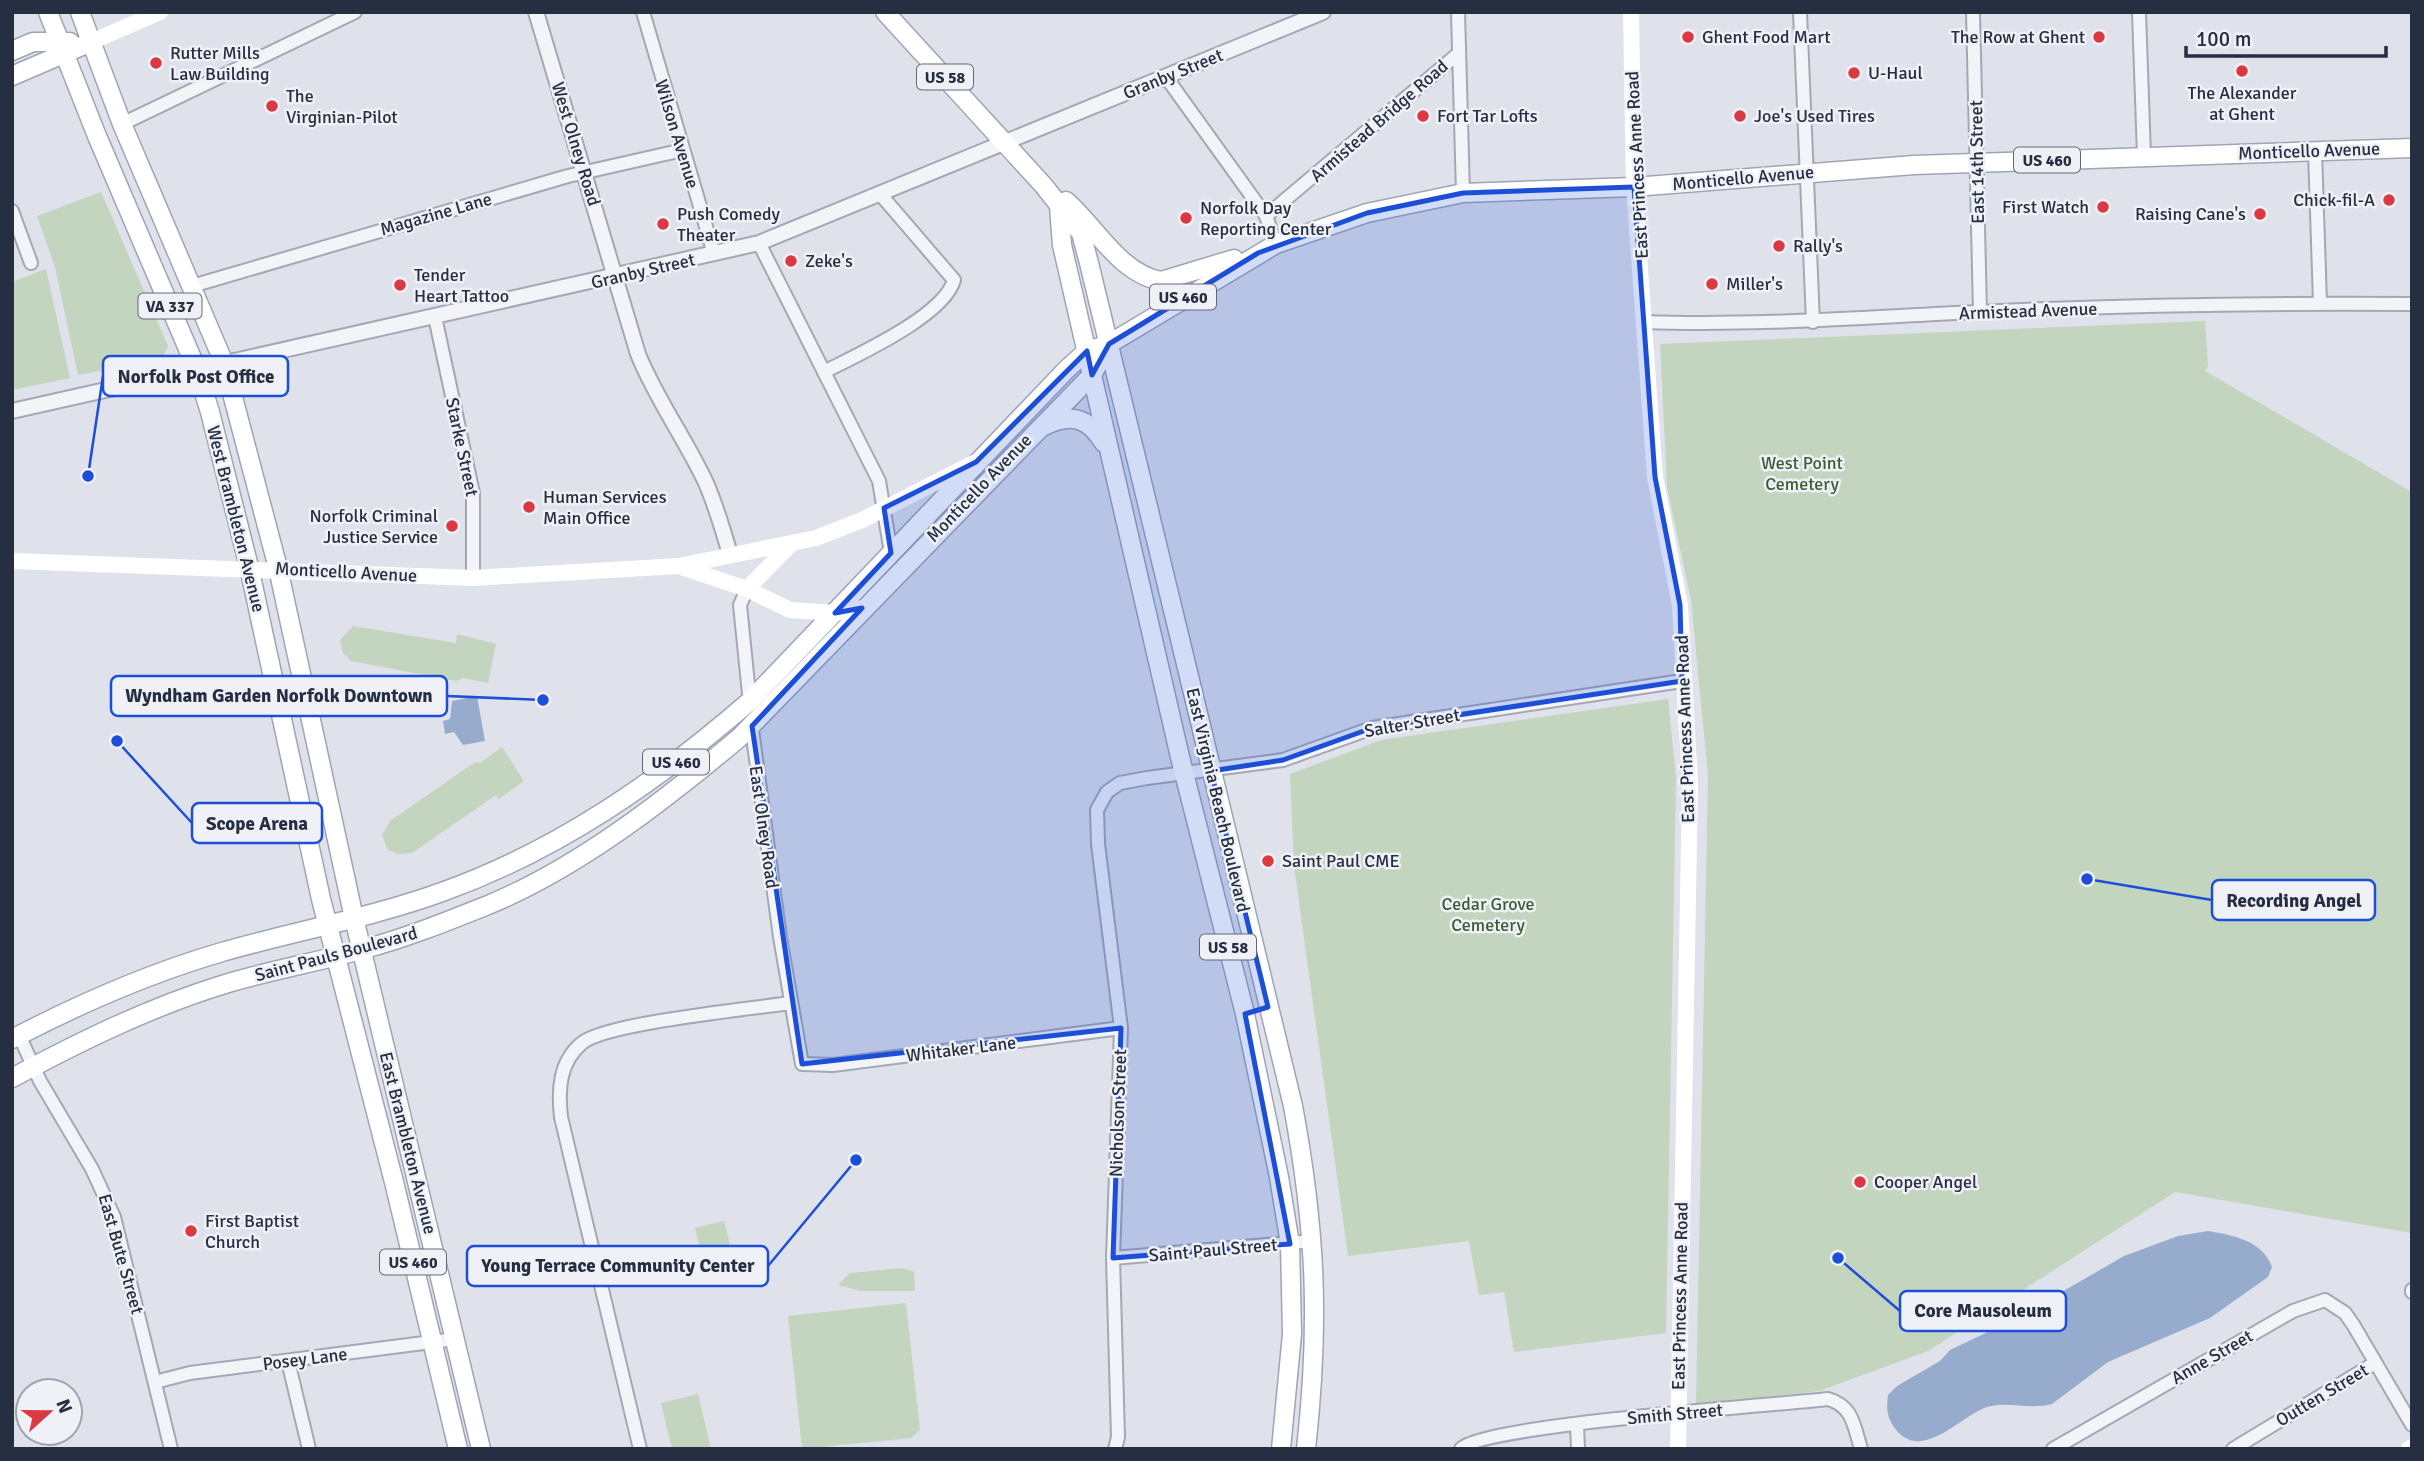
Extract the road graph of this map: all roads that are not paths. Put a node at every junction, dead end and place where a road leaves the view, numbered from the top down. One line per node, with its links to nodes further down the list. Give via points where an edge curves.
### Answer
1 (48, 12): 16 (main road, West Brambleton Avenue / VA 337)
2 (80, 12): 15 (main road, West Brambleton Avenue / VA 337)
3 (160, 12): 15 (main road)
4 (355, 12): 21 (street)
5 (536, 12): 29 (street, West Olney Road)
6 (643, 12): 24 (street, Wilson Avenue)
7 (885, 12): 22 (main road, US 58)
8 (1324, 12): 14 (street, Granby Street)
9 (1458, 12): 18 (street)
10 (1631, 12): 31 (main road, East Princess Anne Road)
11 (1800, 12): 28 (street)
12 (1973, 12): 27 (street, East 14th Street)
13 (2139, 12): 26 (street)
14 (1307, 15): 20 (street, Granby Street)
15 (91, 43): 16 (main road); 21 (main road, West Brambleton Avenue / VA 337)
16 (62, 48): 17 (main road, via 33,41); 19 (main road); 53 (main road, West Brambleton Avenue / VA 337)
17 (12, 51)
18 (1459, 53): 32 (street); 36 (street, Armistead Bridge Road)
19 (12, 76)
20 (1166, 78): 22 (street, Granby Street); 36 (street)
21 (122, 124): 43 (main road, West Brambleton Avenue / VA 337)
22 (1004, 142): 30 (main road, East Virginia Beach Boulevard / US 58); 33 (street, Granby Street)
23 (2412, 148): 25 (main road, Monticello Avenue / US 460)
24 (683, 150): 29 (street, Magazine Lane); 40 (street, Wilson Avenue)
25 (2315, 151): 26 (main road, Monticello Avenue / US 460); 44 (street)
26 (2144, 156): 27 (main road, Monticello Avenue / US 460)
27 (1978, 162): 28 (main road, Monticello Avenue / US 460); 46 (street, East 14th Street)
28 (1807, 172): 31 (main road, Monticello Avenue / US 460); 49 (street)
29 (584, 173): 42 (street, West Olney Road); 43 (street, Magazine Lane)
30 (1044, 186): 34 (main road, East Virginia Beach Boulevard / US 58); 39 (main road, via 1087,220 1128,267 1149,279 1161,281)
31 (1634, 187): 32 (main road, Monticello Avenue / US 460); 48 (main road, East Princess Anne Road)
32 (1463, 193): 38 (main road, Monticello Avenue / US 460, via 1367,213)
33 (881, 195): 37 (street, Granby Street); 54 (street, via 954,280 951,291 907,328)
34 (1059, 206): 50 (main road, East Virginia Beach Boulevard / US 58, via 1081,233); 51 (main road, East Virginia Beach Boulevard / US 58, via 1062,245)
35 (12, 211): 41 (street)
36 (1266, 216): 38 (street)
37 (759, 243): 40 (street, Granby Street); 54 (street)
38 (1276, 244): 39 (main road, Monticello Avenue / US 460)
39 (1258, 253): 50 (main road, Monticello Avenue / US 460)
40 (714, 254): 42 (street, Granby Street)
41 (31, 263)
42 (617, 276): 47 (street, Granby Street); 63 (street, via 646,373 705,480)
43 (192, 286): 52 (main road, West Brambleton Avenue / VA 337)
44 (2320, 303): 45 (street, Armistead Avenue); 46 (street, Armistead Avenue)
45 (2412, 304)
46 (1980, 312): 49 (street, Armistead Avenue)
47 (435, 317): 52 (street, Granby Street); 68 (street, Starke Street, via 472,493)
48 (1645, 322): 49 (street, Armistead Avenue); 72 (main road, East Princess Anne Road, via 1655,477 1679,593)
49 (1813, 322)
50 (1109, 344): 51 (main road, Monticello Avenue / US 460); 55 (main road, Monticello Avenue / US 460); 75 (main road, East Virginia Beach Boulevard / US 58)
51 (1087, 351): 55 (main road, East Virginia Beach Boulevard / US 58); 59 (main road, Monticello Avenue / US 460)
52 (224, 363): 53 (street, Granby Street); 67 (main road, West Brambleton Avenue / VA 337)
53 (197, 370): 56 (street, Granby Street); 66 (main road, West Brambleton Avenue / VA 337)
54 (824, 372): 60 (street, via 878,481)
55 (1092, 375): 57 (main road, Monticello Avenue / US 460); 58 (main road, East Virginia Beach Boulevard / US 58)
56 (12, 411)
57 (1037, 430): 58 (main road, via 1068,417 1084,420); 70 (main road, Monticello Avenue / US 460)
58 (1110, 452): 76 (main road, East Virginia Beach Boulevard / US 58)
59 (976, 462): 60 (main road, Monticello Avenue); 62 (main road, Monticello Avenue / US 460)
60 (884, 508): 61 (main road, Monticello Avenue); 62 (street)
61 (790, 545): 63 (main road, Monticello Avenue); 69 (main road)
62 (891, 553): 71 (main road, Monticello Avenue / US 460)
63 (730, 554): 65 (main road, Monticello Avenue)
64 (12, 561): 66 (main road, Monticello Avenue)
65 (679, 566): 68 (main road, Monticello Avenue); 69 (main road, Monticello Avenue)
66 (249, 567): 67 (main road, Monticello Avenue); 79 (main road, West Brambleton Avenue / VA 337)
67 (278, 568): 68 (main road, Monticello Avenue); 78 (main road, West Brambleton Avenue / VA 337)
68 (473, 578)
69 (747, 589): 71 (main road, Monticello Avenue, via 790,610); 73 (street, East Olney Road, via 740,605)
70 (862, 608): 71 (main road, Monticello Avenue); 74 (main road, Saint Pauls Boulevard / US 460)
71 (835, 613): 73 (main road, Saint Pauls Boulevard / US 460)
72 (1682, 681): 75 (street, Salter Street, via 1372,728 1283,760); 98 (main road, East Princess Anne Road, via 1690,784)
73 (750, 701): 74 (street, East Olney Road); 78 (main road, Saint Pauls Boulevard / US 460, via 656,776 560,838 478,878)
74 (752, 726): 80 (main road, Saint Pauls Boulevard / US 460, via 674,791 535,882 478,909); 82 (street, East Olney Road)
75 (1211, 771): 76 (street, Salter Street); 83 (main road, East Virginia Beach Boulevard / US 58)
76 (1185, 775): 77 (street, Salter Street, via 1120,783); 84 (main road, East Virginia Beach Boulevard / US 58)
77 (1107, 792): 85 (street, Nicholson Street, via 1097,810 1098,844)
78 (354, 918): 79 (main road, Saint Pauls Boulevard / US 460); 80 (main road, East Brambleton Avenue / VA 337)
79 (327, 925): 81 (main road, East Brambleton Avenue / US 460); 86 (main road, Saint Pauls Boulevard, via 186,963)
80 (362, 950): 81 (main road, Saint Pauls Boulevard); 93 (main road, East Brambleton Avenue / US 460)
81 (335, 956): 88 (main road, Saint Pauls Boulevard, via 165,1004); 94 (main road, East Brambleton Avenue / US 460)
82 (790, 1003): 87 (street, East Olney Road); 108 (street, via 601,1032 573,1052 562,1074 561,1117)
83 (1268, 1007): 84 (main road); 90 (main road, East Virginia Beach Boulevard / US 58, via 1297,1131)
84 (1245, 1014): 91 (main road, East Virginia Beach Boulevard / US 58)
85 (1121, 1028): 87 (street, Whitaker Lane, via 833,1065); 92 (street, Nicholson Street)
86 (16, 1037): 88 (street, East Bute Street)
87 (802, 1065)
88 (33, 1067): 89 (main road, Saint Pauls Boulevard); 97 (street, East Bute Street, via 107,1198)
89 (12, 1078)
90 (1313, 1241): 91 (street, Saint Paul Street); 110 (main road, East Virginia Beach Boulevard / US 58, via 1315,1368)
91 (1290, 1244): 92 (street, Saint Paul Street); 109 (main road, East Virginia Beach Boulevard / US 58, via 1292,1334)
92 (1113, 1258): 102 (street, Nicholson Street)
93 (455, 1339): 94 (street, Posey Lane); 107 (main road, East Brambleton Avenue / US 460)
94 (432, 1342): 95 (street, Posey Lane); 106 (main road, East Brambleton Avenue / US 460)
95 (288, 1361): 97 (street, Posey Lane); 105 (street)
96 (2375, 1363): 100 (street, Anne Street); 103 (street, Anne Street, via 2346,1314 2333,1302 2316,1301); 115 (street, Outten Street)
97 (155, 1382): 104 (street, East Bute Street)
98 (1678, 1414): 99 (street, Smith Street); 113 (main road, East Princess Anne Road); 114 (street, Smith Street, via 1828,1399 1852,1416)
99 (1577, 1424): 101 (street, Smith Street); 112 (street)
100 (2412, 1425)
101 (1492, 1442): 111 (street, Smith Street, via 1473,1440)
102 (1116, 1443)
103 (2056, 1448)
104 (171, 1449)
105 (309, 1449)
106 (458, 1449)
107 (481, 1449)
108 (640, 1449)
109 (1281, 1449)
110 (1306, 1449)
111 (1461, 1449)
112 (1578, 1449)
113 (1678, 1449)
114 (1861, 1449)
115 (2233, 1449)

